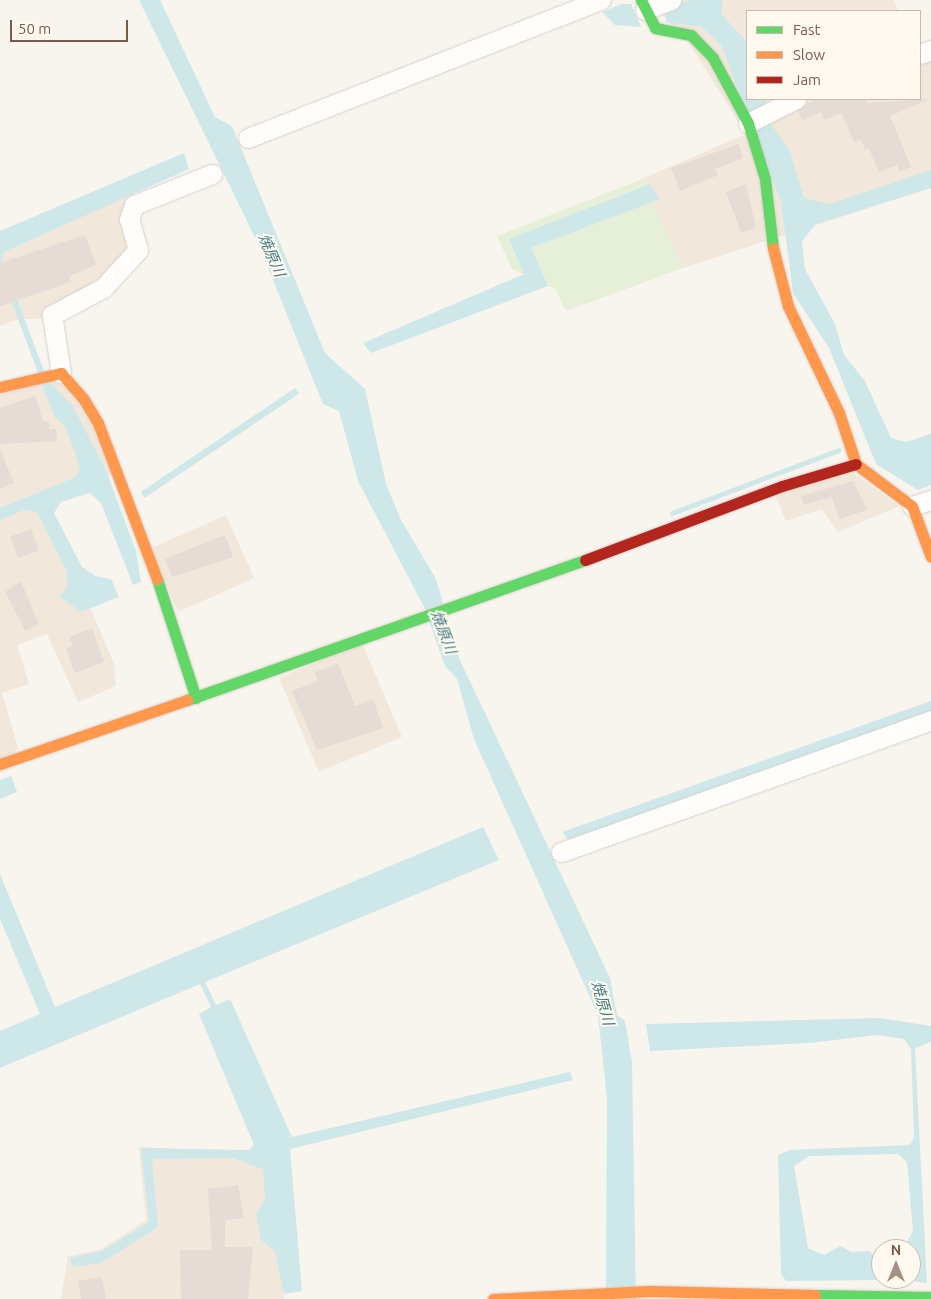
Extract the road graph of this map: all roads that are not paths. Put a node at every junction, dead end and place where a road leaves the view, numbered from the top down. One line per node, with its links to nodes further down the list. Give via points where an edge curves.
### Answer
1 (601, 0): 6 (street)
2 (671, 0): 3 (street)
3 (643, 5): 5 (street, via 655,28 691,35 713,58)
4 (794, 100): 5 (street)
5 (757, 119): 10 (street, via 774,257 788,306 839,413)
6 (248, 138)
7 (212, 174): 8 (street, via 134,205 129,219 138,250 103,288 52,315)
8 (55, 373): 9 (street); 14 (street, via 98,423)
9 (0, 387)
10 (856, 464): 12 (street); 14 (street, via 782,486)
11 (931, 500): 12 (street)
12 (912, 506): 13 (street)
13 (931, 557)
14 (196, 698): 16 (street)
15 (931, 720): 17 (street)
16 (0, 764)
17 (561, 852)
18 (931, 1297): 19 (street, via 606,1291)
19 (493, 1299)

